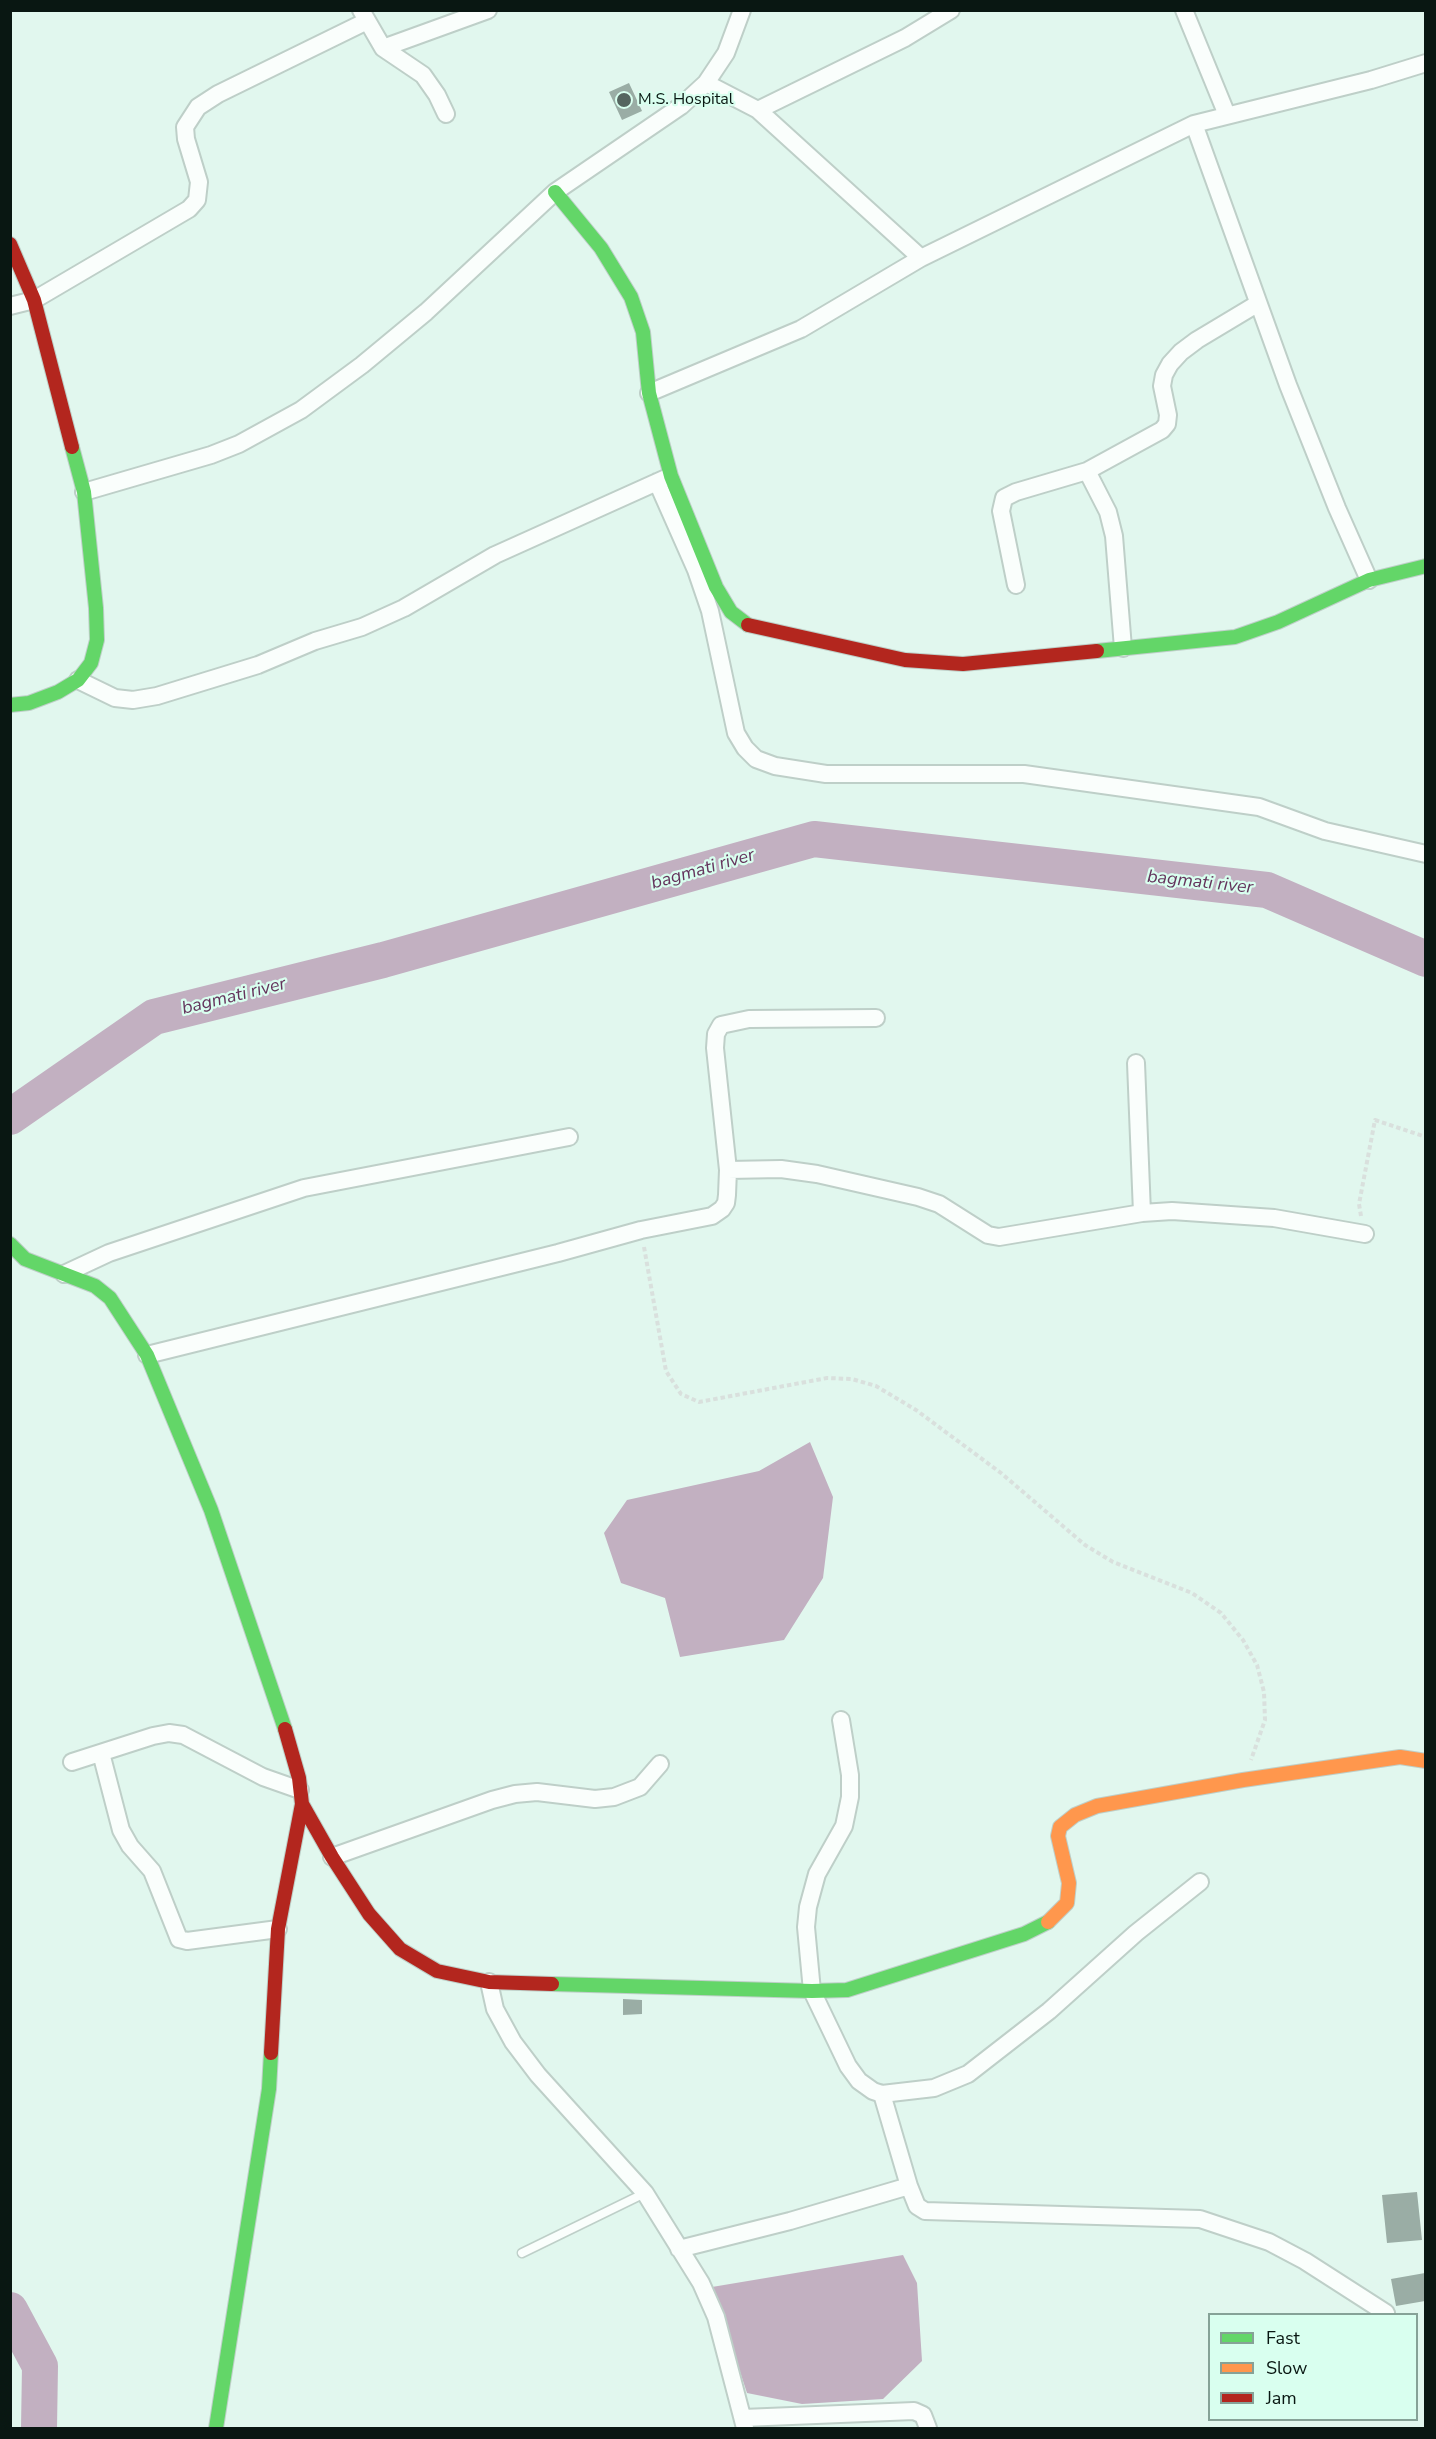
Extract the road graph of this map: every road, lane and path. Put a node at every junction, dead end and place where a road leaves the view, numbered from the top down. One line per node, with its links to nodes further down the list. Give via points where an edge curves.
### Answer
1 (488, 10): 6 (street)
2 (742, 10): 8 (street, via 726,53)
3 (951, 10): 9 (street, via 905,38)
4 (1184, 10): 11 (street)
5 (364, 16): 6 (street); 16 (street, via 198,107 185,128 199,182 196,200 189,209)
6 (383, 48): 10 (street, via 423,75)
7 (1425, 63): 11 (street)
8 (706, 82): 9 (street); 13 (street, via 681,106)
9 (758, 110): 15 (street)
10 (446, 114)
11 (1227, 115): 12 (street)
12 (1194, 124): 15 (street); 17 (street)
13 (555, 192): 19 (street, via 601,248 631,297 643,332); 22 (street, via 426,312 301,411 211,455)
14 (10, 244): 16 (street)
15 (921, 258): 19 (street, via 801,329)
16 (34, 300): 18 (street); 22 (street)
17 (1257, 304): 20 (street, via 1197,340 1170,364 1162,386 1168,415 1162,430); 24 (street)
18 (10, 306)
19 (649, 393): 21 (street)
20 (1087, 471): 25 (street, via 1004,498 1001,511); 26 (street, via 1108,512 1114,536)
21 (664, 479): 26 (street, via 716,587 731,612 750,626 905,660 963,664); 27 (street, via 495,555 362,627 258,664 158,696 133,700 115,698); 29 (street, via 710,611 736,733 756,759 826,774 1024,774 1118,787 1258,807 1325,831)
22 (84, 492): 27 (street, via 97,640 91,663)
23 (1425, 566): 24 (street)
24 (1369, 580): 26 (street, via 1278,622 1235,637)
25 (1016, 585)
26 (1123, 648)
27 (78, 680): 28 (street, via 29,703)
28 (10, 705)
29 (1425, 854)
30 (876, 1018): 34 (street, via 749,1019 722,1025 716,1034 715,1048)
31 (1136, 1063): 35 (street)
32 (569, 1137): 39 (street, via 304,1188 109,1253)
33 (1425, 1137): 37 (path, via 1375,1120 1359,1204)
34 (728, 1170): 35 (street, via 781,1169 918,1197 939,1204 988,1235); 36 (street, via 726,1203 717,1213)
35 (1142, 1213): 37 (street, via 1172,1211 1274,1218)
36 (641, 1230): 40 (street); 46 (path, via 666,1371 681,1394 699,1402 827,1378 852,1379 876,1386 916,1410 1001,1473 1085,1545 1113,1562 1192,1593 1221,1613 1257,1665 1264,1692 1265,1720)
37 (1365, 1234)
38 (10, 1244): 39 (street, via 25,1259)
39 (64, 1274): 40 (street, via 95,1286 110,1298)
40 (147, 1355): 47 (street, via 211,1510 289,1740)
41 (841, 1720): 52 (street, via 850,1797 844,1826 811,1891 806,1927)
42 (101, 1753): 44 (street); 47 (street, via 153,1736 183,1735); 50 (street, via 121,1830 152,1871 179,1939)
43 (1425, 1761): 46 (street, via 1400,1757)
44 (72, 1762)
45 (660, 1764): 48 (street, via 640,1787 614,1797 515,1794)
46 (1243, 1780): 52 (street, via 1097,1806 1075,1815 1060,1827 1058,1836 1069,1883 1067,1903 1046,1924 847,1990)
47 (301, 1797): 48 (street); 50 (street)
48 (332, 1857): 51 (street, via 369,1914 400,1949 437,1971)
49 (1200, 1882): 53 (street, via 1049,2011 968,2074 934,2088)
50 (278, 1929): 60 (street, via 269,2089)
51 (489, 1982): 52 (street); 55 (street, via 495,2009 513,2042)
52 (812, 1991): 53 (street, via 848,2066 860,2081)
53 (882, 2094): 54 (street)
54 (909, 2186): 56 (street); 58 (street, via 917,2206 933,2212 1200,2219 1269,2242)
55 (645, 2193): 56 (street); 57 (lane)
56 (679, 2249): 59 (street, via 716,2316)
57 (522, 2253)
58 (1386, 2313)
59 (744, 2423): 61 (street, via 914,2411 923,2415)
60 (216, 2428)
61 (928, 2428)

